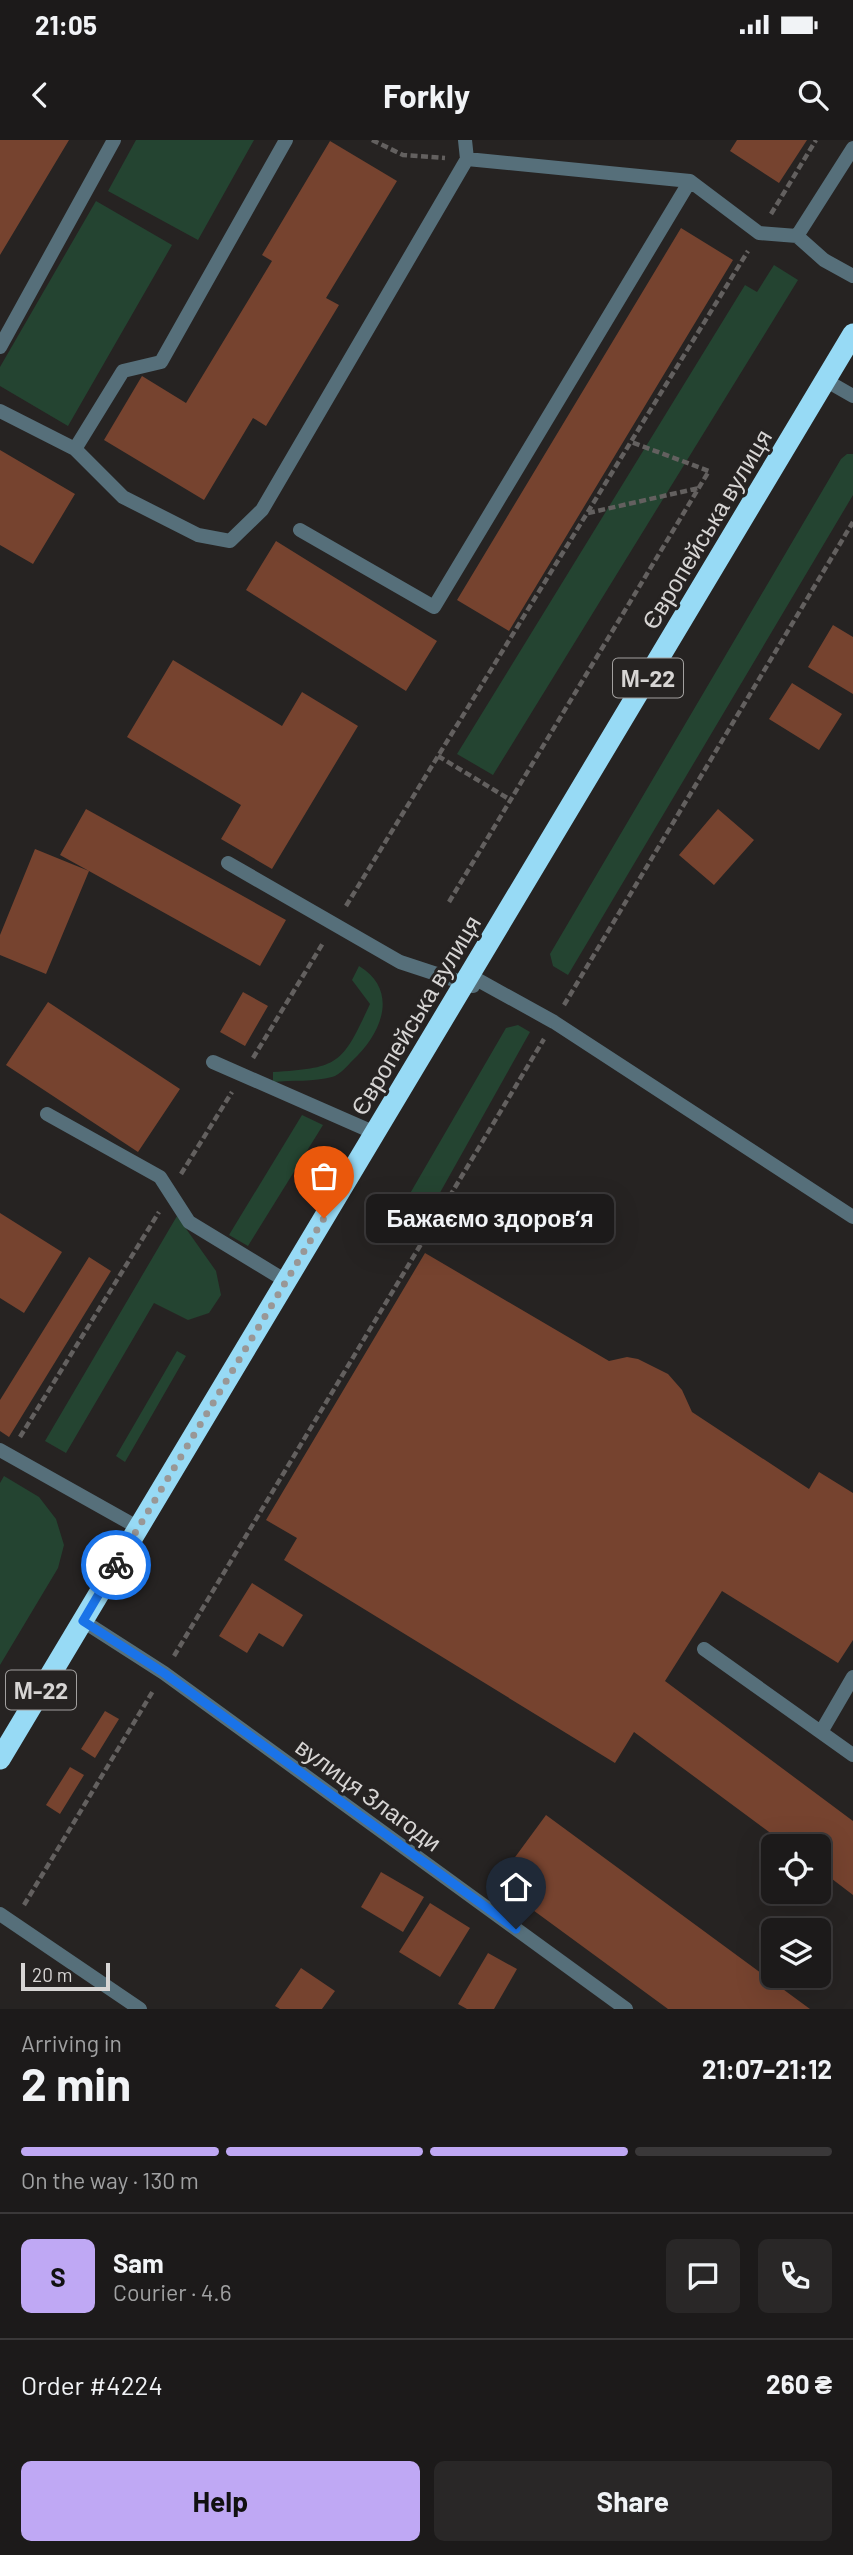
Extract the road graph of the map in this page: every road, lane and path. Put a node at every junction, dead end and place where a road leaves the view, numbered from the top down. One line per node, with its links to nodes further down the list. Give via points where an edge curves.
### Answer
1 (114, 140): 13 (street)
2 (286, 140): 18 (street, via 161,362 123,371)
3 (372, 140): 7 (path, via 403,155)
4 (465, 140): 7 (street)
5 (816, 140): 9 (path)
6 (853, 148): 10 (street)
7 (467, 159): 8 (street); 18 (street, via 261,510 230,541 198,536 123,497)
8 (690, 181): 9 (street); 22 (street, via 434,607)
9 (759, 233): 10 (street); 17 (path)
10 (797, 236): 11 (street, via 824,260)
11 (853, 276)
12 (853, 334): 14 (highway, Європейська вулиця / М-22)
13 (0, 347)
14 (825, 380): 15 (street); 28 (highway, Європейська вулиця / М-22)
15 (853, 396)
16 (0, 411): 18 (street)
17 (631, 442): 19 (path, via 709,471); 20 (path)
18 (75, 449)
19 (699, 488): 20 (path); 24 (path)
20 (587, 513): 23 (path)
21 (853, 522): 29 (path)
22 (300, 530)
23 (438, 756): 24 (path); 27 (path)
24 (509, 799): 26 (path)
25 (228, 863): 27 (street)
26 (449, 902)
27 (336, 922): 28 (street, via 400,962); 31 (path)
28 (467, 979): 29 (street); 33 (highway, Європейська вулиця / М-22)
29 (552, 1025): 35 (street); 41 (path)
30 (213, 1062): 31 (street)
31 (242, 1075): 33 (street); 34 (path)
32 (47, 1114): 34 (street, via 160,1177)
33 (375, 1133): 36 (highway, Європейська вулиця / М-22)
34 (170, 1193): 36 (street, via 189,1222); 37 (path)
35 (853, 1217)
36 (286, 1282): 38 (highway, Європейська вулиця / М-22)
37 (5, 1452): 38 (street)
38 (139, 1528): 39 (highway, Європейська вулиця / М-22)
39 (83, 1621): 41 (street, вулиця Злагоди); 45 (highway, Європейська вулиця / М-22)
40 (704, 1650): 43 (street)
41 (164, 1673): 47 (path); 49 (street, вулиця Злагоди)
42 (853, 1677): 43 (street)
43 (821, 1732): 44 (street)
44 (853, 1755)
45 (0, 1759)
46 (0, 1914): 47 (street)
47 (14, 1923): 48 (street)
48 (141, 2009)
49 (626, 2009)

